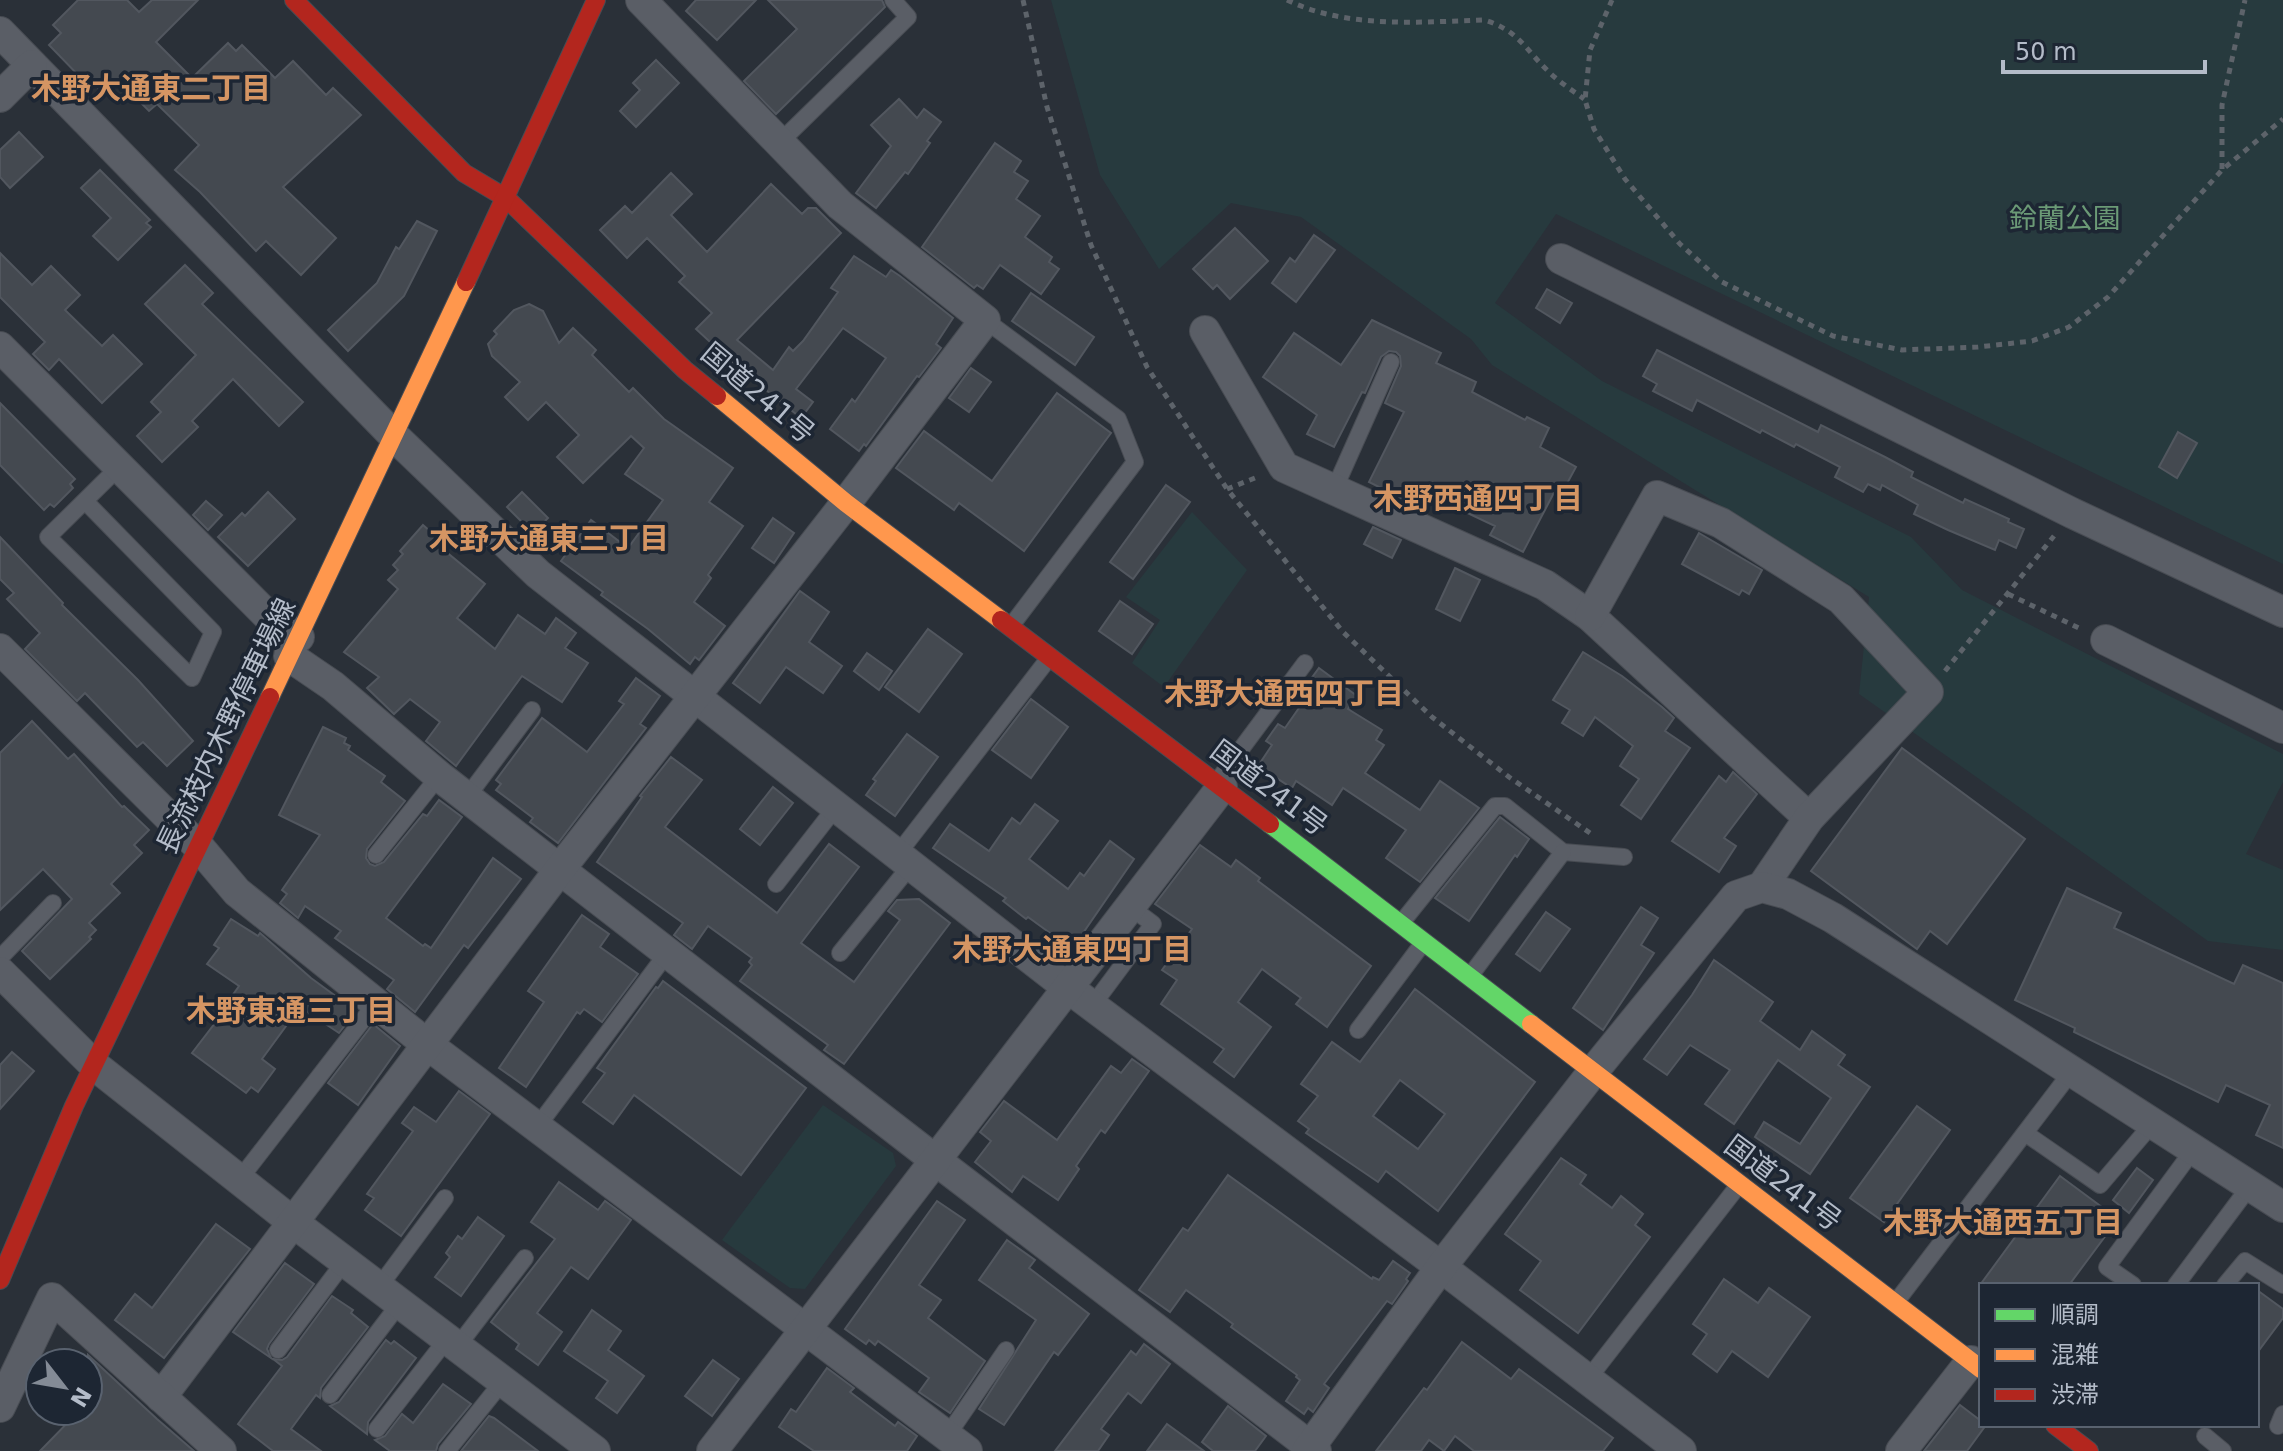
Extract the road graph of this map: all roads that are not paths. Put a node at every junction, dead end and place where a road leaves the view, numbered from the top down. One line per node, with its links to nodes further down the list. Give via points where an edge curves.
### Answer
1 (294, 0): 10 (main road, 国道241号, via 464,173)
2 (596, 0): 10 (main road, 長流枝内木野停車場線)
3 (641, 0): 8 (street)
4 (893, 0): 8 (lane, via 908,17)
5 (0, 32): 6 (street)
6 (32, 65): 7 (street); 16 (street)
7 (0, 97)
8 (779, 143): 12 (street, via 840,205)
9 (485, 161): 10 (main road, 国道241号)
10 (506, 198): 16 (main road, 長流枝内木野停車場線); 20 (main road, 国道241号, via 685,370)
11 (1561, 259): 21 (street)
12 (985, 320): 20 (street); 23 (lane, via 1118,419 1135,462)
13 (1205, 331): 18 (street, via 1284,467)
14 (0, 347): 17 (street)
15 (1391, 362): 18 (lane)
16 (395, 437): 25 (main road, 長流枝内木野停車場線); 29 (street, via 538,574)
17 (120, 466): 19 (lane); 25 (street)
18 (1334, 490): 22 (street, via 1545,585)
19 (85, 501): 19 (lane, via 48,537 192,678 213,632)
20 (846, 503): 23 (main road, 国道241号); 29 (street)
21 (2283, 612)
22 (1590, 616): 36 (street); 36 (street, via 1657,496 1721,523 1841,599 1928,692)
23 (1010, 627): 27 (main road, 国道241号)
24 (2106, 640): 31 (street)
25 (294, 647): 32 (street); 37 (main road, 長流枝内木野停車場線)
26 (0, 649): 37 (street)
27 (1050, 657): 33 (main road, 国道241号); 41 (lane)
28 (1305, 663): 33 (lane)
29 (694, 696): 35 (street); 42 (street)
30 (532, 710): 34 (lane)
31 (2283, 728)
32 (439, 776): 34 (street); 39 (lane)
33 (1219, 785): 46 (street); 47 (main road, 国道241号)
34 (467, 797): 42 (street)
35 (836, 807): 41 (street); 43 (lane)
36 (1809, 818): 44 (street)
37 (199, 847): 55 (street, via 237,892); 59 (main road, 長流枝内木野停車場線)
38 (1563, 852): 40 (lane); 47 (lane, via 1505,806 1495,806); 53 (lane)
39 (376, 855)
40 (1624, 857)
41 (904, 860): 50 (lane); 54 (street)
42 (560, 869): 49 (street); 58 (street)
43 (776, 884)
44 (1762, 887): 60 (street, via 1833,918); 61 (street, via 1736,896)
45 (53, 903): 51 (lane)
46 (1129, 906): 54 (street); 56 (lane, via 1153,924)
47 (1401, 924): 48 (main road, 国道241号)
48 (1424, 942): 53 (main road, 国道241号); 57 (lane)
49 (668, 952): 63 (lane); 66 (street)
50 (840, 953)
51 (0, 958)
52 (0, 972): 59 (street)
53 (1469, 977): 61 (main road, 国道241号)
54 (1067, 987): 56 (street); 66 (street)
55 (376, 1003): 58 (street); 67 (lane)
56 (1092, 1006): 75 (street)
57 (1358, 1030)
58 (428, 1045): 63 (street); 72 (street)
59 (94, 1065): 67 (street); 76 (main road, 長流枝内木野停車場線)
60 (2072, 1071): 62 (street); 64 (lane)
61 (1592, 1073): 68 (main road, 国道241号); 75 (street)
62 (2153, 1123): 64 (lane, via 2100,1185); 65 (street)
63 (537, 1127): 83 (street)
64 (2025, 1133): 82 (lane)
65 (2194, 1149): 69 (street); 77 (lane, via 2107,1267)
66 (934, 1159): 83 (street); 97 (street)
67 (239, 1180): 72 (street)
68 (1739, 1185): 82 (main road, 国道241号); 88 (lane)
69 (2250, 1186): 71 (street); 78 (lane)
70 (445, 1198): 81 (lane)
71 (2283, 1207)
72 (294, 1223): 74 (street); 91 (street)
73 (525, 1258): 84 (lane)
74 (345, 1261): 81 (street); 85 (lane)
75 (1441, 1267): 88 (street); 97 (street)
76 (0, 1280)
77 (2130, 1283)
78 (2177, 1283)
79 (2227, 1283): 80 (lane, via 2245,1261)
80 (2283, 1285)
81 (389, 1295): 84 (street); 90 (lane)
82 (1895, 1303): 87 (main road, 国道241号)
83 (806, 1327): 96 (street); 101 (street)
84 (452, 1343): 89 (street); 94 (lane)
85 (278, 1350)
86 (1006, 1350): 96 (lane)
87 (1976, 1365): 103 (street)
88 (1588, 1379): 102 (street)
89 (503, 1381): 99 (lane); 100 (street)
90 (330, 1395)
91 (161, 1397): 92 (street, via 52,1298); 98 (street)
92 (0, 1407)
93 (2058, 1427): 104 (main road)
94 (377, 1429)
95 (2205, 1436): 105 (lane)
96 (957, 1443)
97 (1311, 1449)
98 (221, 1451)
99 (447, 1451)
100 (595, 1451)
101 (712, 1451)
102 (1681, 1451)
103 (1901, 1451)
104 (2089, 1451)
105 (2223, 1451)

